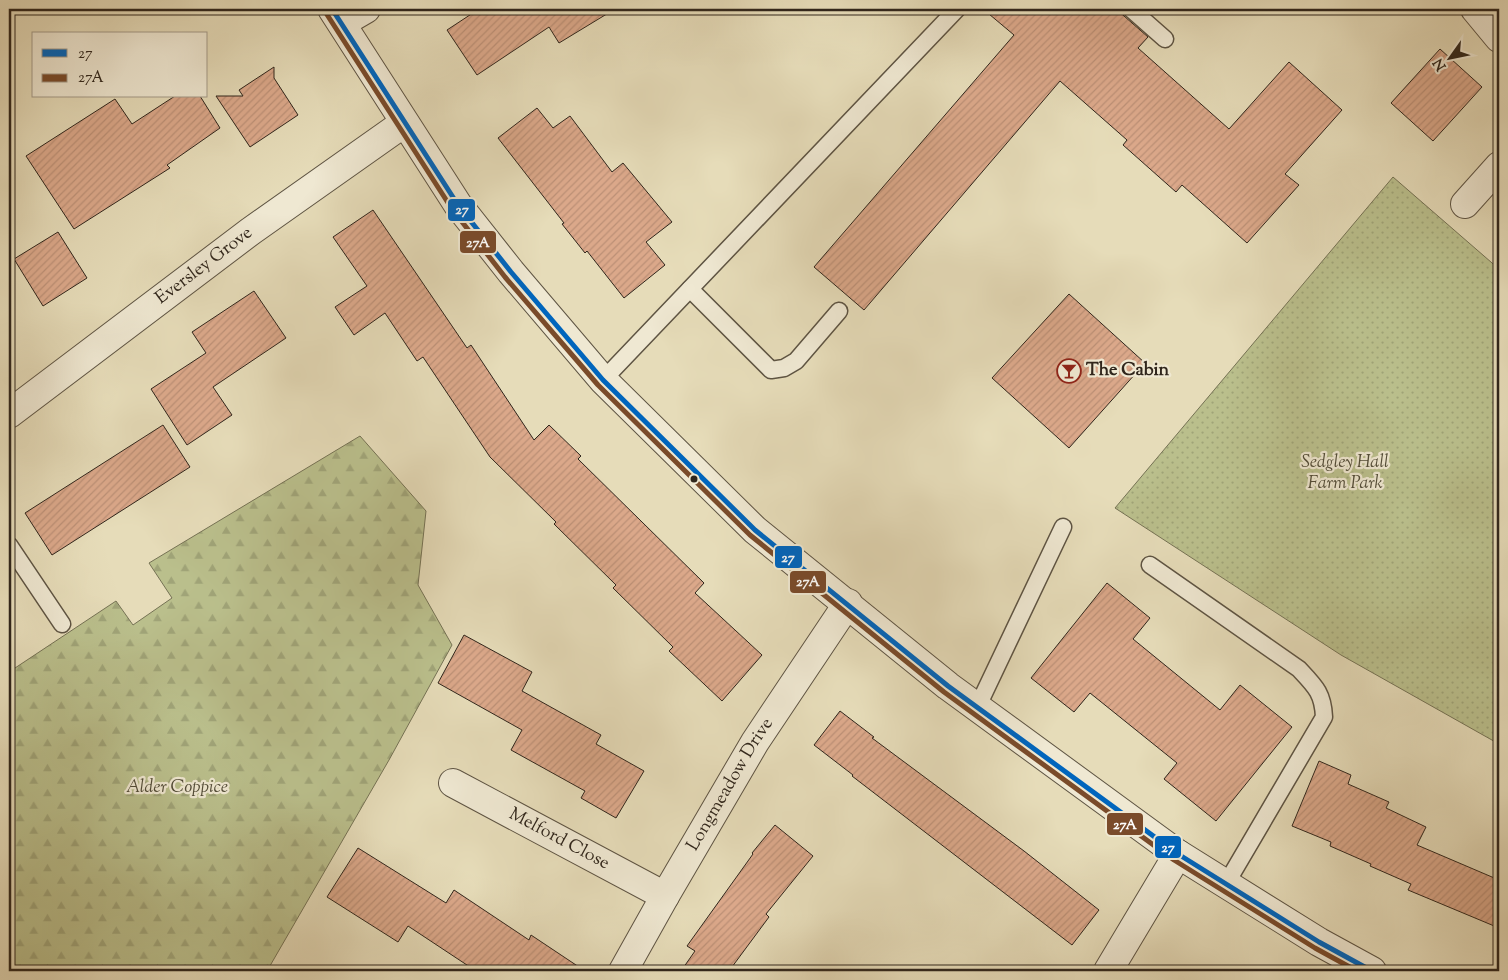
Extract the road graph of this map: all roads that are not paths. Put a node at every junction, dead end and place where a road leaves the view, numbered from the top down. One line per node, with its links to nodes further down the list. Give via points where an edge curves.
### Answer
1 (366, 9): 5 (street)
2 (957, 9): 11 (lane)
3 (1130, 9): 6 (lane)
4 (1475, 9): 7 (street)
5 (337, 16): 8 (street)
6 (1165, 38)
7 (1499, 38)
8 (404, 123): 13 (street, via 458,205); 14 (street, Eversley Grove, via 251,231)
9 (1499, 166): 10 (street)
10 (1465, 204)
11 (690, 289): 12 (lane, via 771,370 796,362); 13 (lane)
12 (839, 311)
13 (603, 380): 18 (street, via 755,530)
14 (9, 414)
15 (1063, 527): 20 (lane)
16 (9, 545): 19 (lane)
17 (1150, 564): 23 (lane, via 1299,669 1319,690 1323,703 1324,717)
18 (848, 603): 20 (street); 24 (street, Longmeadow Drive, via 754,742)
19 (62, 624)
20 (978, 708): 22 (street)
21 (453, 783): 24 (street, Melford Close)
22 (1178, 854): 23 (street); 26 (street)
23 (1226, 884): 27 (street)
24 (664, 896): 25 (street, Longmeadow Drive)
25 (623, 971)
26 (1108, 971)
27 (1372, 971)

